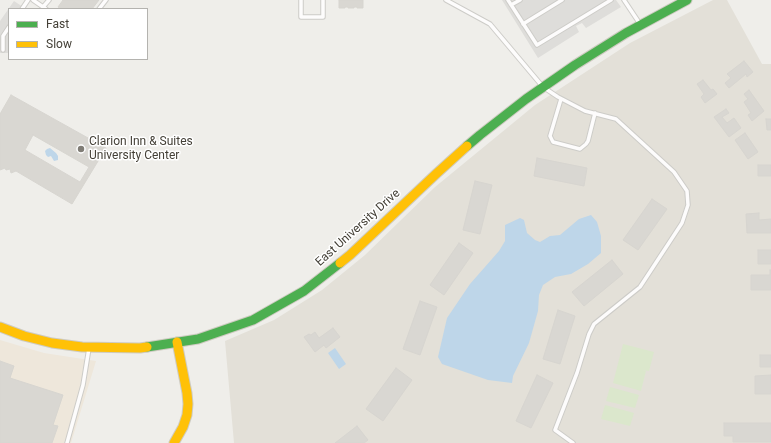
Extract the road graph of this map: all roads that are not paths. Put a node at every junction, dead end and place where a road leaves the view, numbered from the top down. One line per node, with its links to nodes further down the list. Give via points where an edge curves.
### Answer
1 (33, 0): 14 (lane)
2 (49, 0): 14 (lane)
3 (106, 0): 15 (lane)
4 (301, 0): 5 (lane, via 301,17 323,17)
5 (323, 0)
6 (446, 0): 20 (lane, via 490,24)
7 (508, 0): 13 (lane)
8 (520, 0): 13 (lane)
9 (562, 0): 16 (lane)
10 (611, 0): 16 (lane, via 536,45)
11 (624, 0): 17 (lane)
12 (687, 0): 17 (main road, East University Drive)
13 (512, 5): 16 (lane)
14 (45, 8)
15 (100, 8)
16 (523, 24)
17 (641, 25): 20 (main road, East University Drive)
18 (8, 28): 19 (lane, via 3,36)
19 (3, 50)
20 (543, 87): 21 (lane); 24 (main road, East University Drive, via 480,135 350,255 304,291 253,320 198,339)
21 (561, 98): 22 (lane, via 585,111); 22 (lane, via 550,136 553,142 580,149 588,141)
22 (595, 113): 28 (lane, via 616,119 674,172 687,191 688,205 682,223 640,286 594,324 589,334 555,430)
23 (0, 327): 25 (main road, East University Drive, via 52,343)
24 (177, 342): 25 (main road, East University Drive, via 140,348); 27 (main road, via 188,404 184,427)
25 (90, 347): 26 (lane, via 83,385)
26 (67, 443)
27 (174, 443)
28 (572, 443)

